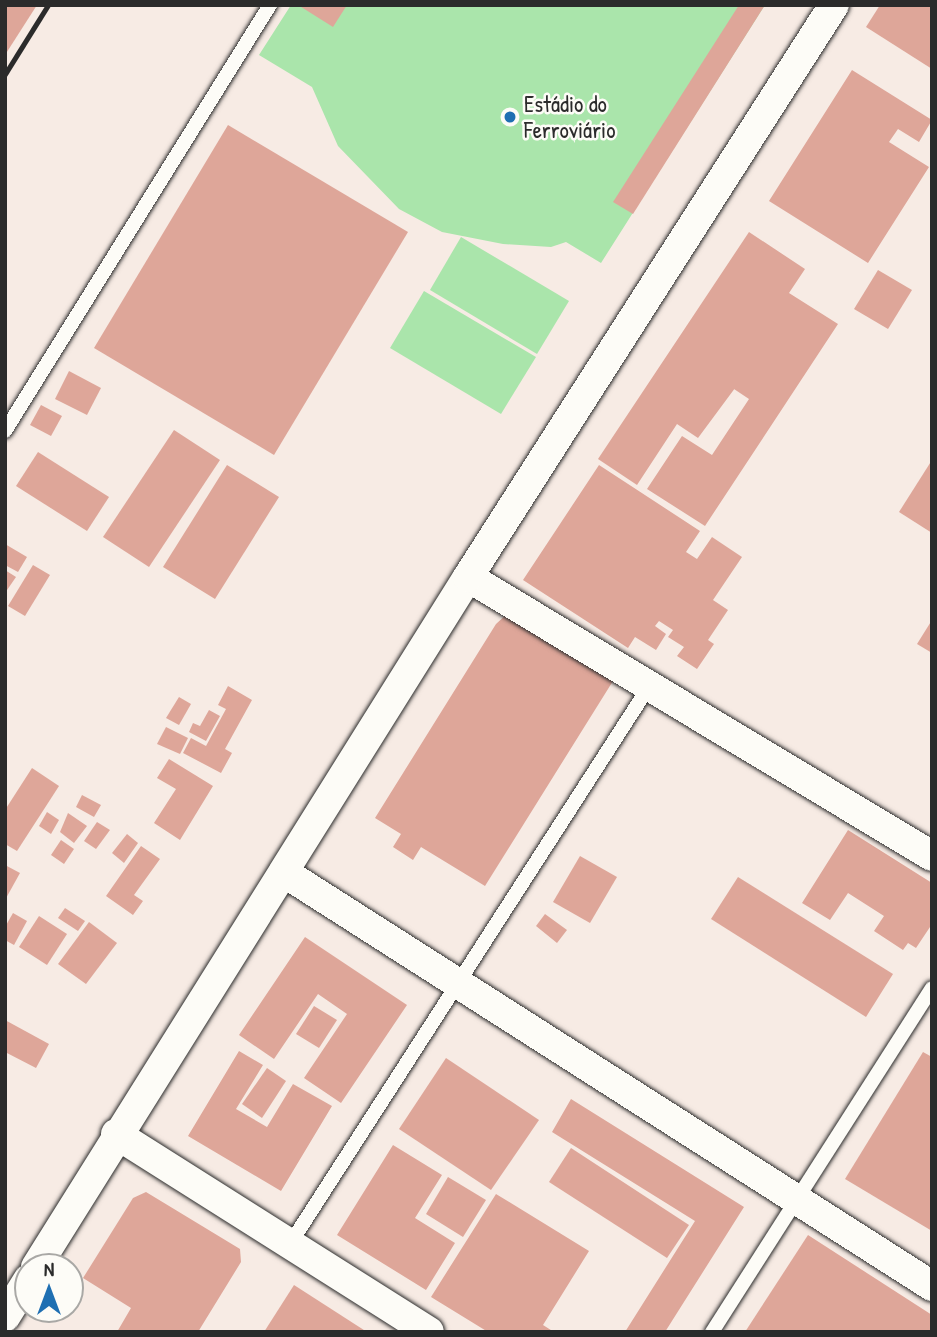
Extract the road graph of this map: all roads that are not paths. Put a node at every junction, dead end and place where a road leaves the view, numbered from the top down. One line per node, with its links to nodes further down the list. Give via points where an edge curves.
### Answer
1 (270, 5): 3 (lane)
2 (834, 5): 4 (street)
3 (5, 431)
4 (468, 577): 5 (street); 7 (street)
5 (648, 688): 6 (street); 8 (lane)
6 (932, 856)
7 (285, 873): 8 (street); 10 (street)
8 (459, 983): 11 (street); 12 (lane)
9 (932, 988): 11 (lane)
10 (116, 1134): 12 (street); 13 (street)
11 (797, 1198): 14 (street); 16 (lane)
12 (290, 1244): 15 (street)
13 (44, 1253)
14 (932, 1286)
15 (429, 1332)
16 (712, 1332)

